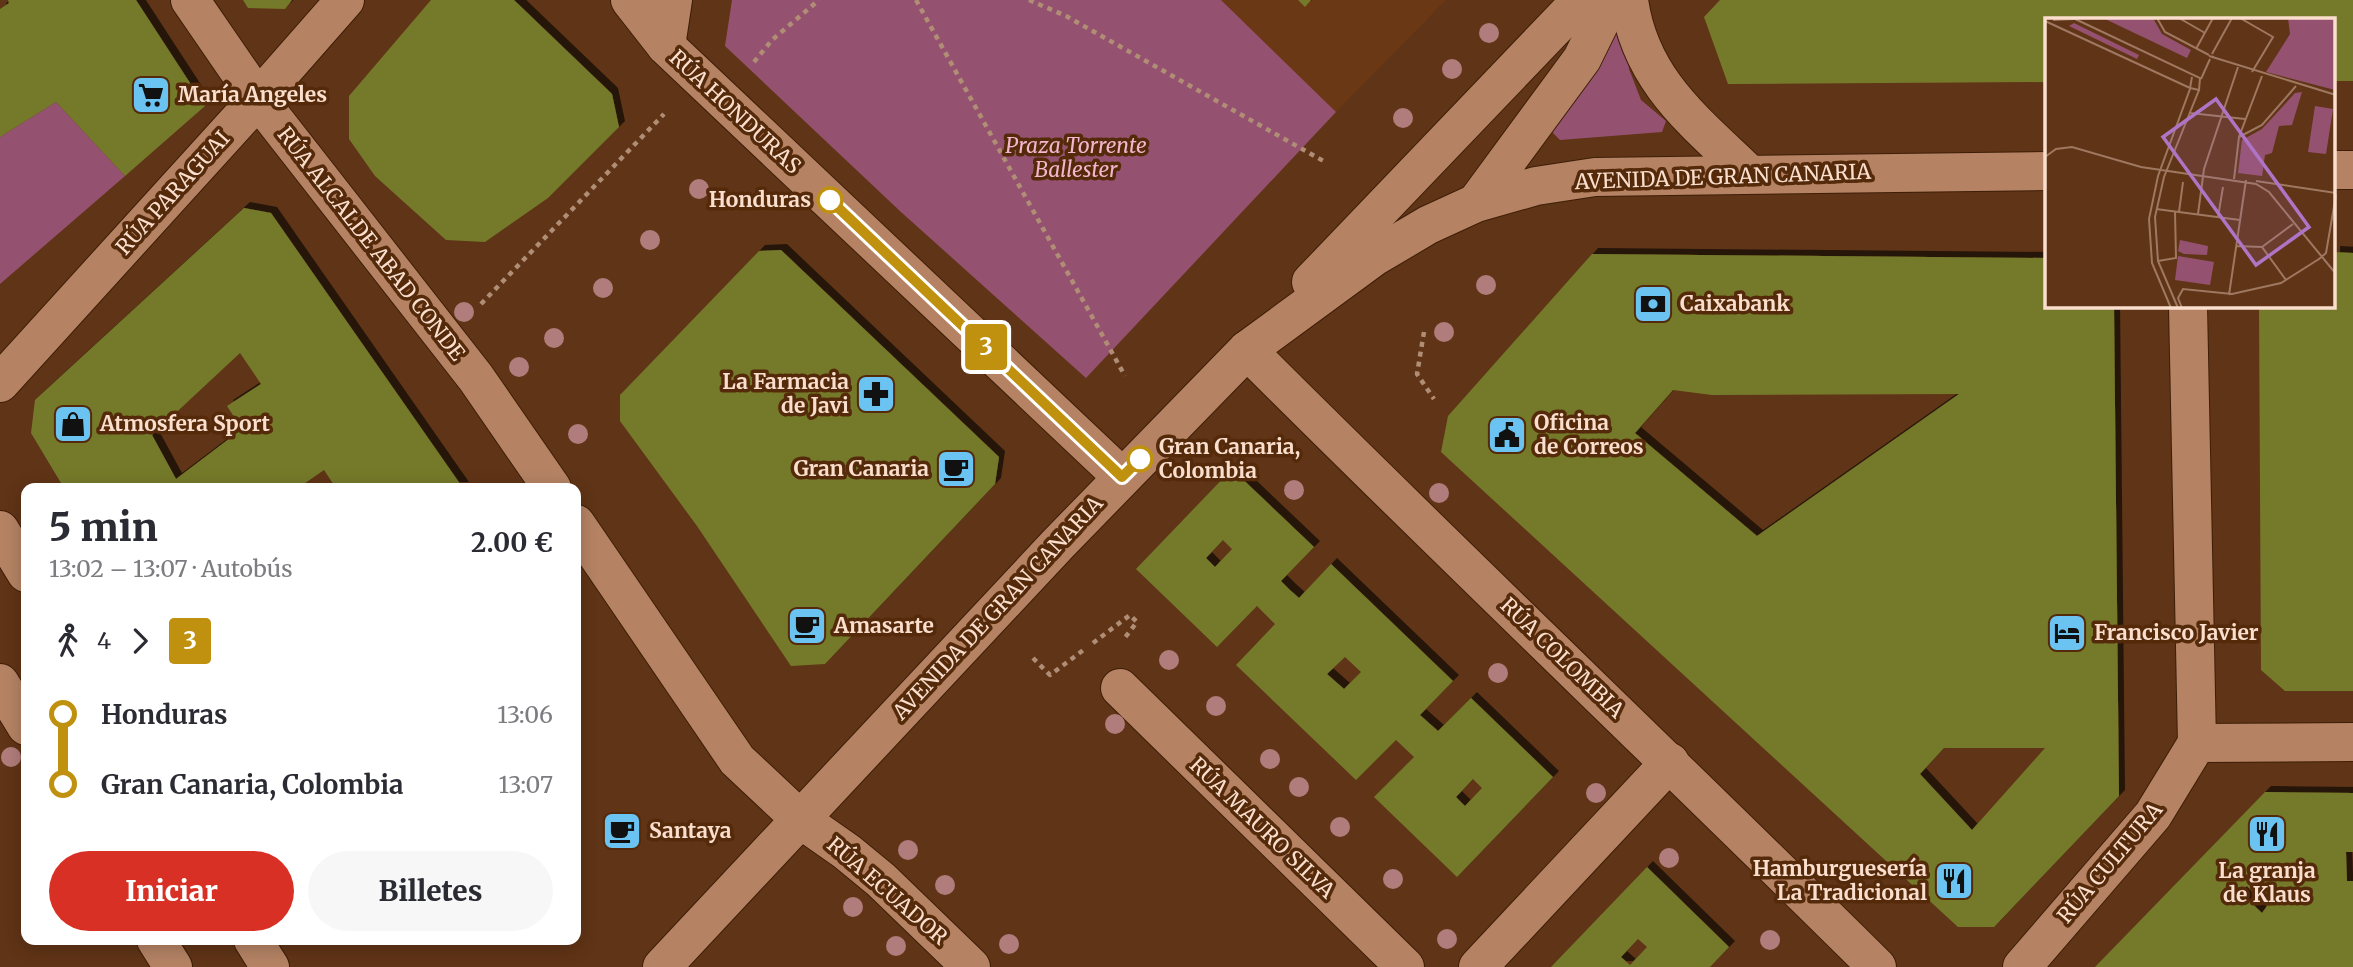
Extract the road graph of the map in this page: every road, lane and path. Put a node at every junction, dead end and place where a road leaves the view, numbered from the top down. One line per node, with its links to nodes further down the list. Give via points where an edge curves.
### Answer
1 (190, 0): 14 (street, RÚA ALCALDE ABAD CONDE)
2 (345, 0): 14 (street, RÚA PARAGUAI)
3 (630, 0): 12 (street, RÚA HONDURAS)
4 (673, 0): 12 (street)
5 (818, 0): 13 (path)
6 (916, 0): 23 (path)
7 (1029, 0): 15 (path, via 1066,16)
8 (1581, 0): 11 (street)
9 (1611, 0): 18 (street, via 1582,59)
10 (1629, 0): 17 (street, via 1646,61 1677,104)
11 (1537, 44): 18 (street, via 1502,105); 22 (street)
12 (666, 46): 13 (street, RÚA HONDURAS)
13 (711, 89): 21 (path); 26 (street, RÚA HONDURAS)
14 (258, 99): 21 (street, RÚA ALCALDE ABAD CONDE); 24 (street, RÚA PARAGUAI)
15 (1327, 163)
16 (2045, 171): 17 (street, AVENIDA DE GRAN CANARIA)
17 (1748, 173): 18 (street, AVENIDA DE GRAN CANARIA, via 1595,177)
18 (1476, 202): 22 (street, AVENIDA DE GRAN CANARIA, via 1374,257)
19 (2188, 308): 35 (street)
20 (1424, 332): 25 (path, via 1417,374)
21 (446, 340): 27 (street, RÚA ALCALDE ABAD CONDE)
22 (1247, 350): 26 (street, AVENIDA DE GRAN CANARIA); 36 (street, RÚA COLOMBIA)
23 (1125, 376)
24 (0, 383)
25 (1434, 399)
26 (1122, 477): 37 (street, AVENIDA DE GRAN CANARIA)
27 (549, 483)
28 (0, 530): 30 (street)
29 (581, 531): 37 (street, via 737,760)
30 (21, 565)
31 (0, 683): 33 (street)
32 (1120, 688): 44 (street, RÚA MAURO SILVA)
33 (21, 718)
34 (2353, 742): 35 (street)
35 (2197, 743): 47 (street, RÚA CULTURA, via 2153,815)
36 (1670, 762): 45 (street); 46 (street, RÚA COLOMBIA)
37 (800, 819): 42 (street, AVENIDA DE GRAN CANARIA); 43 (street, RÚA ECUADOR, via 881,880)
38 (159, 945): 40 (street)
39 (256, 945): 41 (street)
40 (173, 967)
41 (270, 967)
42 (662, 967)
43 (971, 967)
44 (1405, 967)
45 (1478, 967)
46 (1877, 967)
47 (2022, 967)

